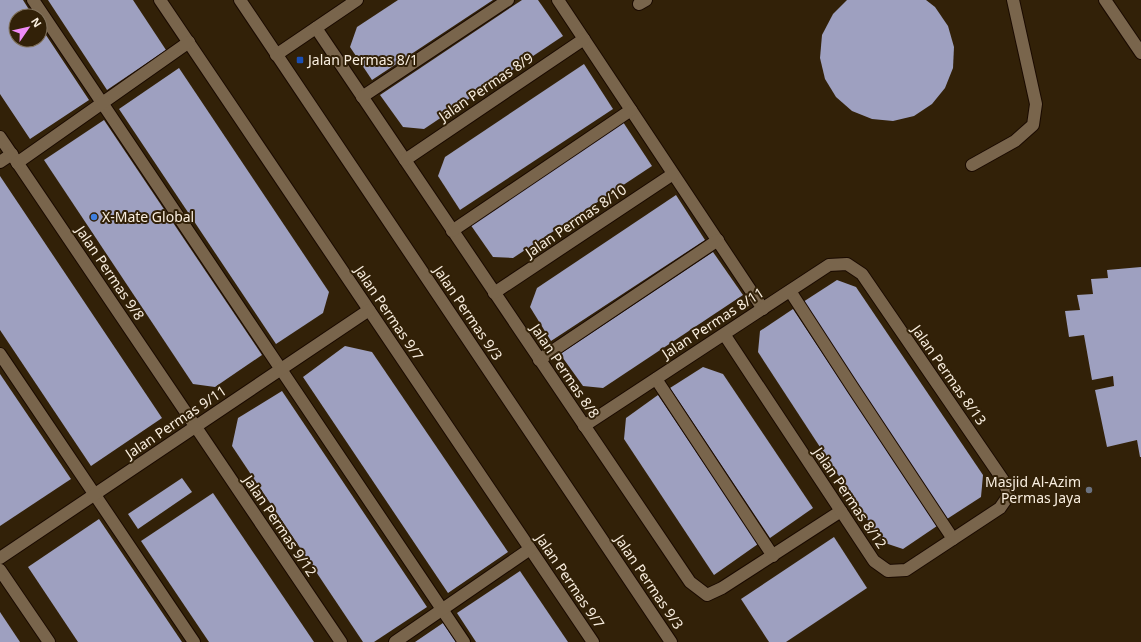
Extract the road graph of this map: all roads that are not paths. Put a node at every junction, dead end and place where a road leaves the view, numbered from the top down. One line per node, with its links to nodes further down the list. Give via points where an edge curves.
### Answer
1 (33, 0): 15 (street)
2 (160, 0): 11 (street, Jalan Permas 9/7)
3 (240, 0): 13 (street, Jalan Permas 9/3)
4 (357, 0): 9 (street)
5 (508, 0): 14 (street)
6 (558, 0): 10 (street)
7 (1013, 0): 21 (street, via 1036,104 1033,125 1015,141)
8 (1105, 0): 12 (street)
9 (316, 28): 13 (street); 14 (street, Jalan Permas 8/8)
10 (584, 39): 16 (street); 19 (street, Jalan Permas 8/9)
11 (189, 42): 15 (street); 29 (street, Jalan Permas 9/7)
12 (1141, 53)
13 (276, 55): 52 (street, Jalan Permas 9/3)
14 (362, 97): 19 (street, Jalan Permas 8/8)
15 (102, 103): 18 (street); 33 (street)
16 (631, 110): 22 (street); 23 (street)
17 (0, 136): 18 (street, Jalan Permas 9/8)
18 (15, 159): 20 (street); 36 (street, Jalan Permas 9/8)
19 (405, 160): 23 (street, Jalan Permas 8/8)
20 (0, 162)
21 (972, 165)
22 (673, 174): 24 (street); 27 (street, Jalan Permas 8/10)
23 (452, 231): 27 (street, Jalan Permas 8/8)
24 (718, 240): 28 (street); 32 (street)
25 (862, 274): 26 (street, Jalan Permas 8/11, via 847,264 830,265); 38 (street, Jalan Permas 8/13, via 1003,480)
26 (790, 291): 28 (street, Jalan Permas 8/11); 40 (street)
27 (494, 293): 32 (street, Jalan Permas 8/8)
28 (763, 309): 30 (street, Jalan Permas 8/11)
29 (369, 310): 33 (street, Jalan Permas 9/11); 41 (street, Jalan Permas 9/7)
30 (724, 334): 34 (street, Jalan Permas 8/11); 39 (street, Jalan Permas 8/12)
31 (0, 354): 37 (street)
32 (540, 360): 35 (street, Jalan Permas 8/8)
33 (281, 369): 36 (street, Jalan Permas 9/11); 45 (street)
34 (656, 379): 35 (street, Jalan Permas 8/11); 42 (street)
35 (584, 426): 42 (street, Jalan Permas 8/8, via 690,582 706,595)
36 (195, 427): 37 (street, Jalan Permas 9/11); 48 (street, Jalan Permas 9/12)
37 (94, 494): 43 (street, Jalan Permas 9/11); 47 (street)
38 (1009, 495): 40 (street, Jalan Permas 8/12, via 1000,508)
39 (841, 511): 40 (street, Jalan Permas 8/12, via 874,561 888,571 906,570); 42 (street, Jalan Permas 8/8)
40 (953, 540)
41 (530, 549): 45 (street); 51 (street, Jalan Permas 9/7)
42 (773, 556)
43 (0, 558)
44 (0, 570): 46 (street)
45 (442, 609): 49 (street); 50 (street)
46 (49, 642)
47 (194, 642)
48 (341, 642)
49 (395, 642)
50 (464, 642)
51 (593, 642)
52 (671, 642)

